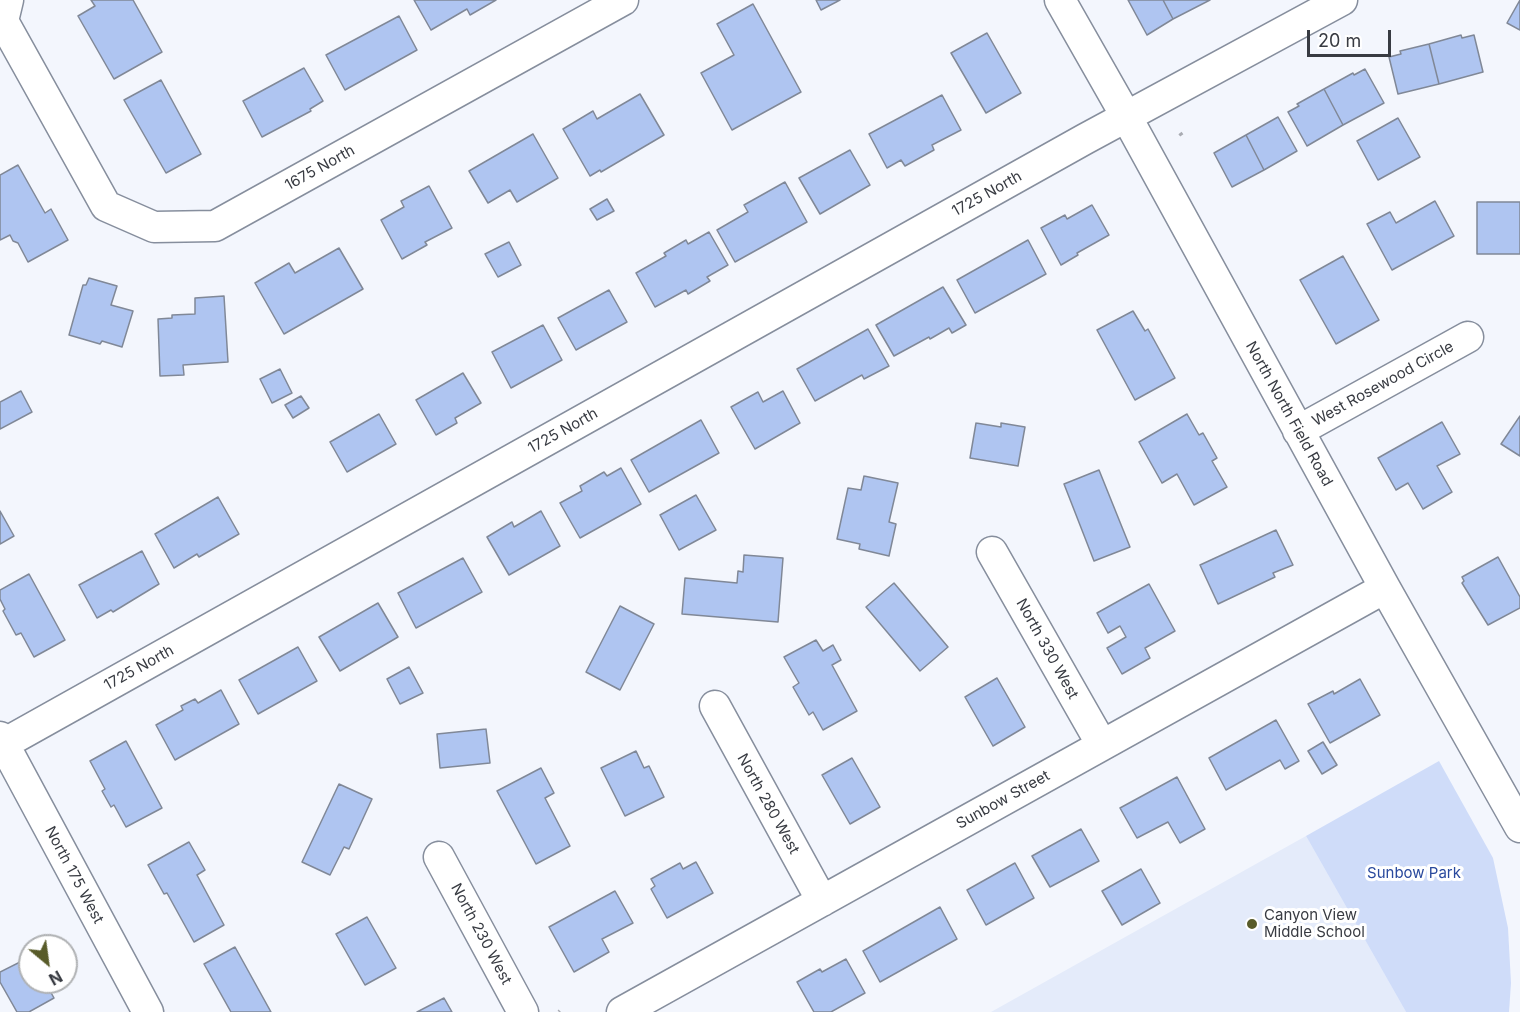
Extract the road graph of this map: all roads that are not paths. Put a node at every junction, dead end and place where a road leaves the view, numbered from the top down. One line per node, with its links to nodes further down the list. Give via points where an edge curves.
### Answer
1 (8, 0): 2 (street, 1675 North, via 3,21 106,206 154,227 214,226)
2 (623, 0)
3 (1060, 0): 5 (street, North North Field Road)
4 (1342, 0): 5 (street, 1725 North)
5 (1126, 116): 7 (street, North North Field Road); 11 (street, 1725 North)
6 (1468, 337): 7 (street, West Rosewood Circle)
7 (1298, 431): 9 (street, North North Field Road)
8 (992, 552): 12 (street, North 330 West)
9 (1385, 588): 12 (street, Sunbow Street); 13 (street, North North Field Road)
10 (715, 706): 15 (street, North 280 West)
11 (1, 742): 16 (street, North 175 West)
12 (1102, 746): 15 (street, Sunbow Street)
13 (1520, 827)
14 (440, 857): 17 (street, North 230 West)
15 (822, 901): 18 (street, Sunbow Street)
16 (148, 1012)
17 (523, 1012)
18 (622, 1012)

